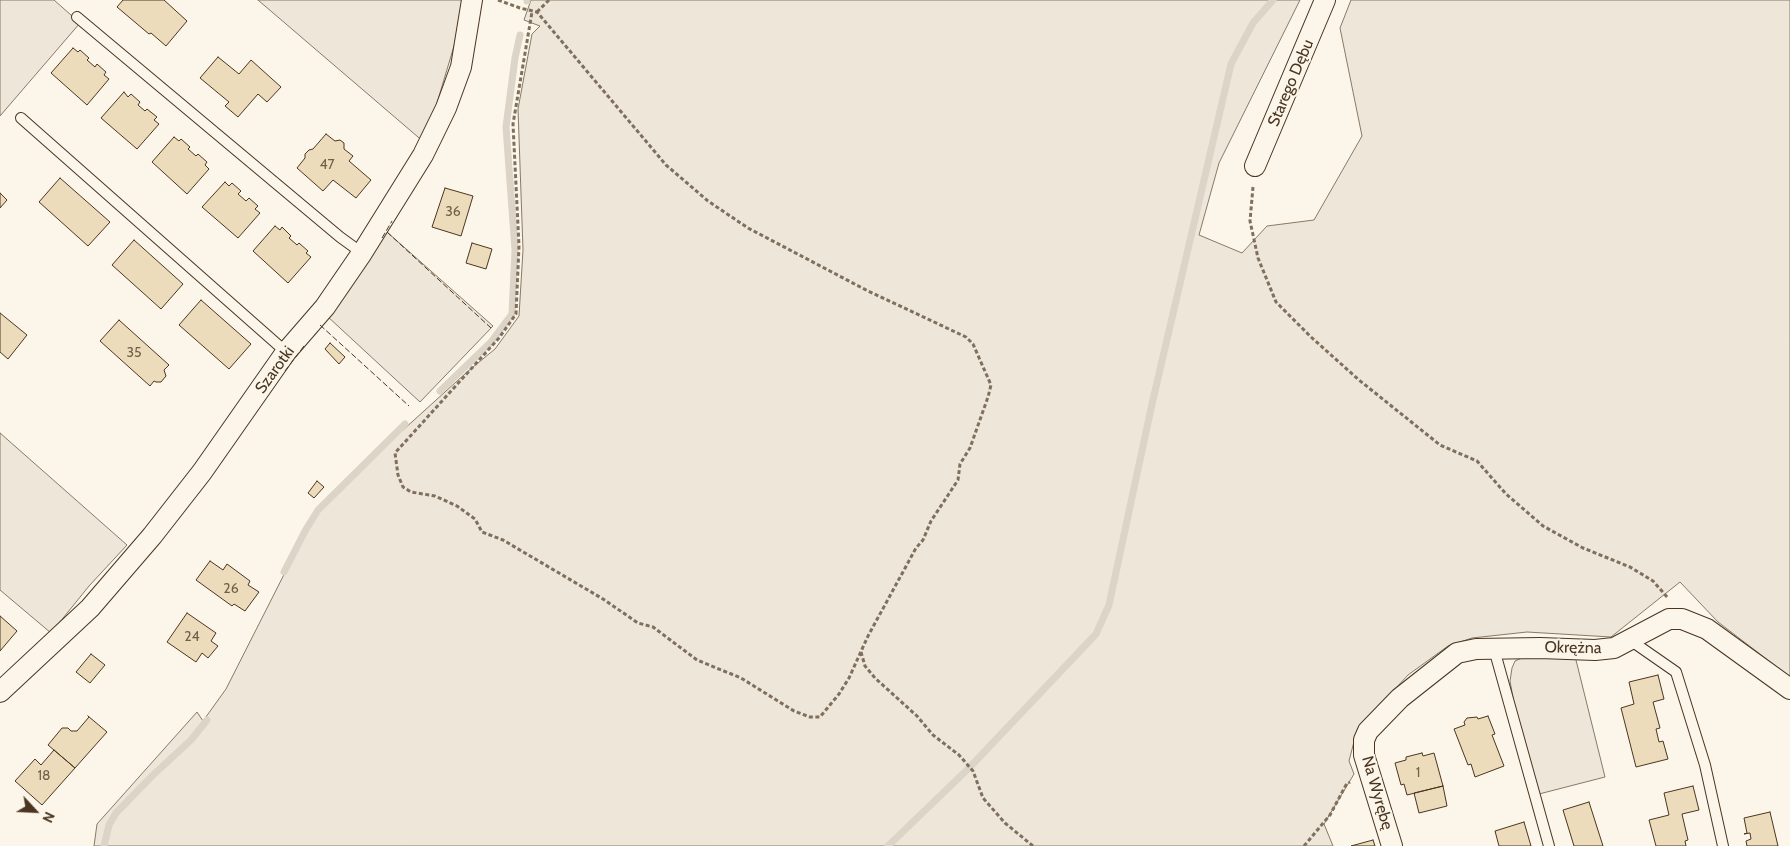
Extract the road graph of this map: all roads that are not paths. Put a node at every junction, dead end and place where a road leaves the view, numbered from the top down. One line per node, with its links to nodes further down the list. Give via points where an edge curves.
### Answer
1 (472, 0): 6 (street, Szarotki, via 462,67 446,108 423,155)
2 (1325, 0): 5 (street, Starego Dębu)
3 (77, 16): 6 (lane)
4 (21, 118): 7 (lane)
5 (1255, 166)
6 (362, 253): 7 (street, Szarotki, via 325,308)
7 (286, 352): 11 (street, Szarotki, via 202,472 152,536 90,608)
8 (1630, 640): 9 (street, Okrężna, via 1614,648 1596,650); 10 (street, Okrężna, via 1669,620 1682,619 1707,629); 15 (lane, via 1676,672 1705,765)
9 (1494, 648): 12 (street, Okrężna, via 1457,652 1400,698 1368,731); 14 (lane)
10 (1790, 689)
11 (0, 692)
12 (1364, 740): 13 (street, Na Wyrębę, via 1364,755)
13 (1392, 846)
14 (1548, 846)
15 (1723, 846)

